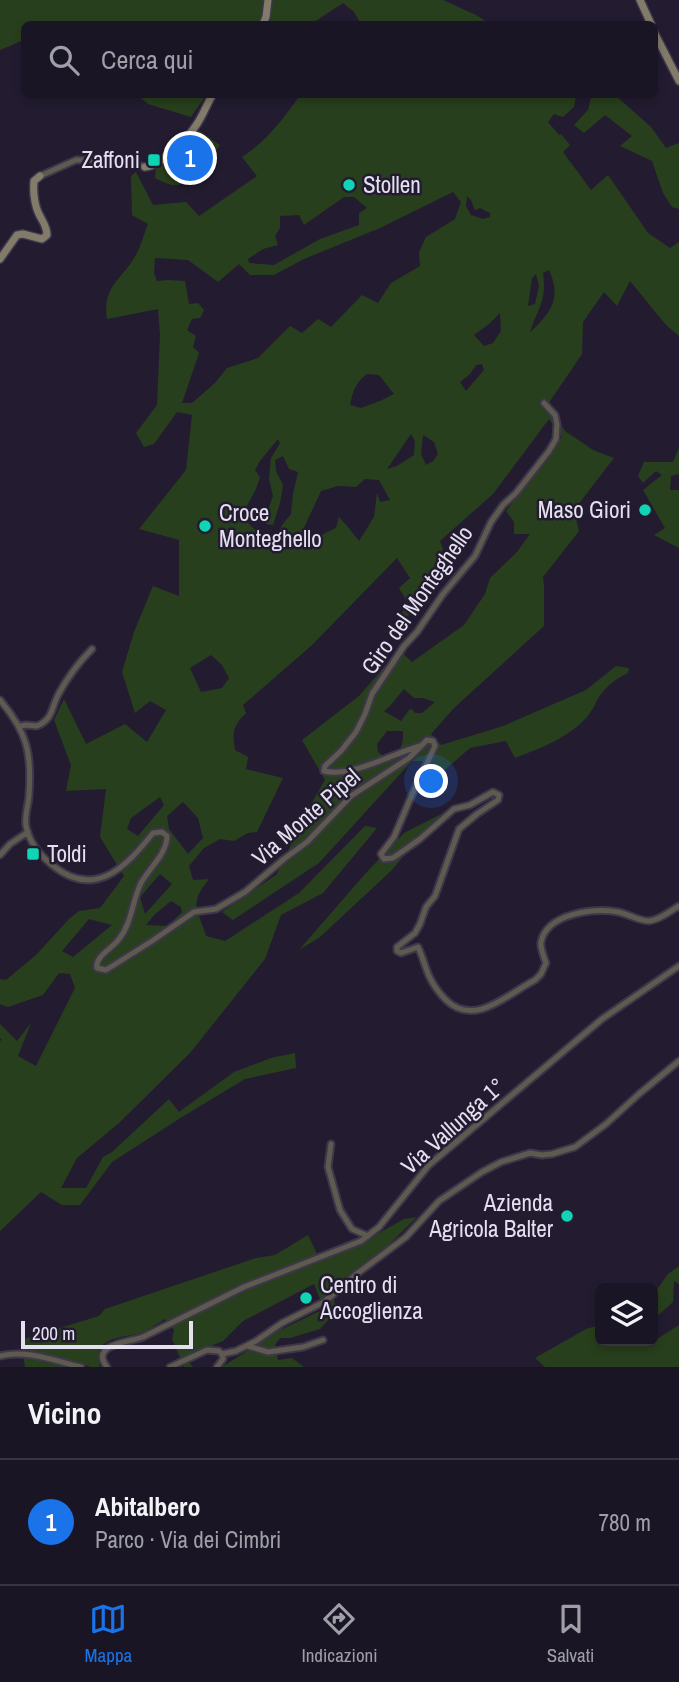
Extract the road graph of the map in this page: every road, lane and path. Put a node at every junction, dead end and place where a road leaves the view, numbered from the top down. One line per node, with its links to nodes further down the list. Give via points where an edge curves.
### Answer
1 (268, 0): 3 (street)
2 (640, 0): 4 (street)
3 (264, 21)
4 (650, 21)
5 (658, 40): 6 (street)
6 (679, 80)
7 (212, 98): 8 (street, via 189,134 158,163)
8 (145, 167): 9 (street, via 121,160 76,160)
9 (40, 176): 10 (street, via 34,181 34,199 47,235 42,239 16,236)
10 (0, 259)
11 (544, 403): 15 (street, Giro del Monteghello, via 555,415 556,424 556,439 549,451 491,522 475,556 404,646 372,694 356,732 324,771 363,767)
12 (92, 649): 14 (street, via 58,695 49,719 37,726)
13 (0, 701): 14 (street)
14 (20, 726): 16 (street, via 30,753)
15 (421, 746): 16 (street, Via Monte Pipel, via 351,796 307,842 245,892 216,909 194,912 106,970 97,968 98,958 125,931 139,886 167,846 167,836 153,833 128,862 92,881 60,871 40,854); 18 (street, via 428,740 435,746 394,837 381,854 384,859 420,839 454,809 493,792 499,795 459,830 420,925 397,947 401,953 418,947 430,978 450,1004 467,1010 486,1009 535,980 546,963 540,945 545,932 567,917 608,911 647,921)
16 (28, 832): 17 (street)
17 (0, 855)
18 (679, 906)
19 (679, 966): 22 (street, Via Vallunga 1°, via 602,1019 429,1165)
20 (679, 1061): 24 (street, via 575,1147 501,1162 454,1190 406,1237 324,1302)
21 (331, 1144): 22 (street, via 328,1167 340,1210 352,1229)
22 (368, 1236): 28 (street, Via Vallunga 1°, via 236,1290 143,1337 110,1345 103,1357)
23 (323, 1340): 24 (street, via 268,1352)
24 (247, 1346): 25 (street)
25 (222, 1353): 29 (street, via 207,1350); 30 (street)
26 (0, 1356): 27 (street, via 33,1356)
27 (81, 1367)
28 (107, 1367)
29 (170, 1367)
30 (218, 1367)

